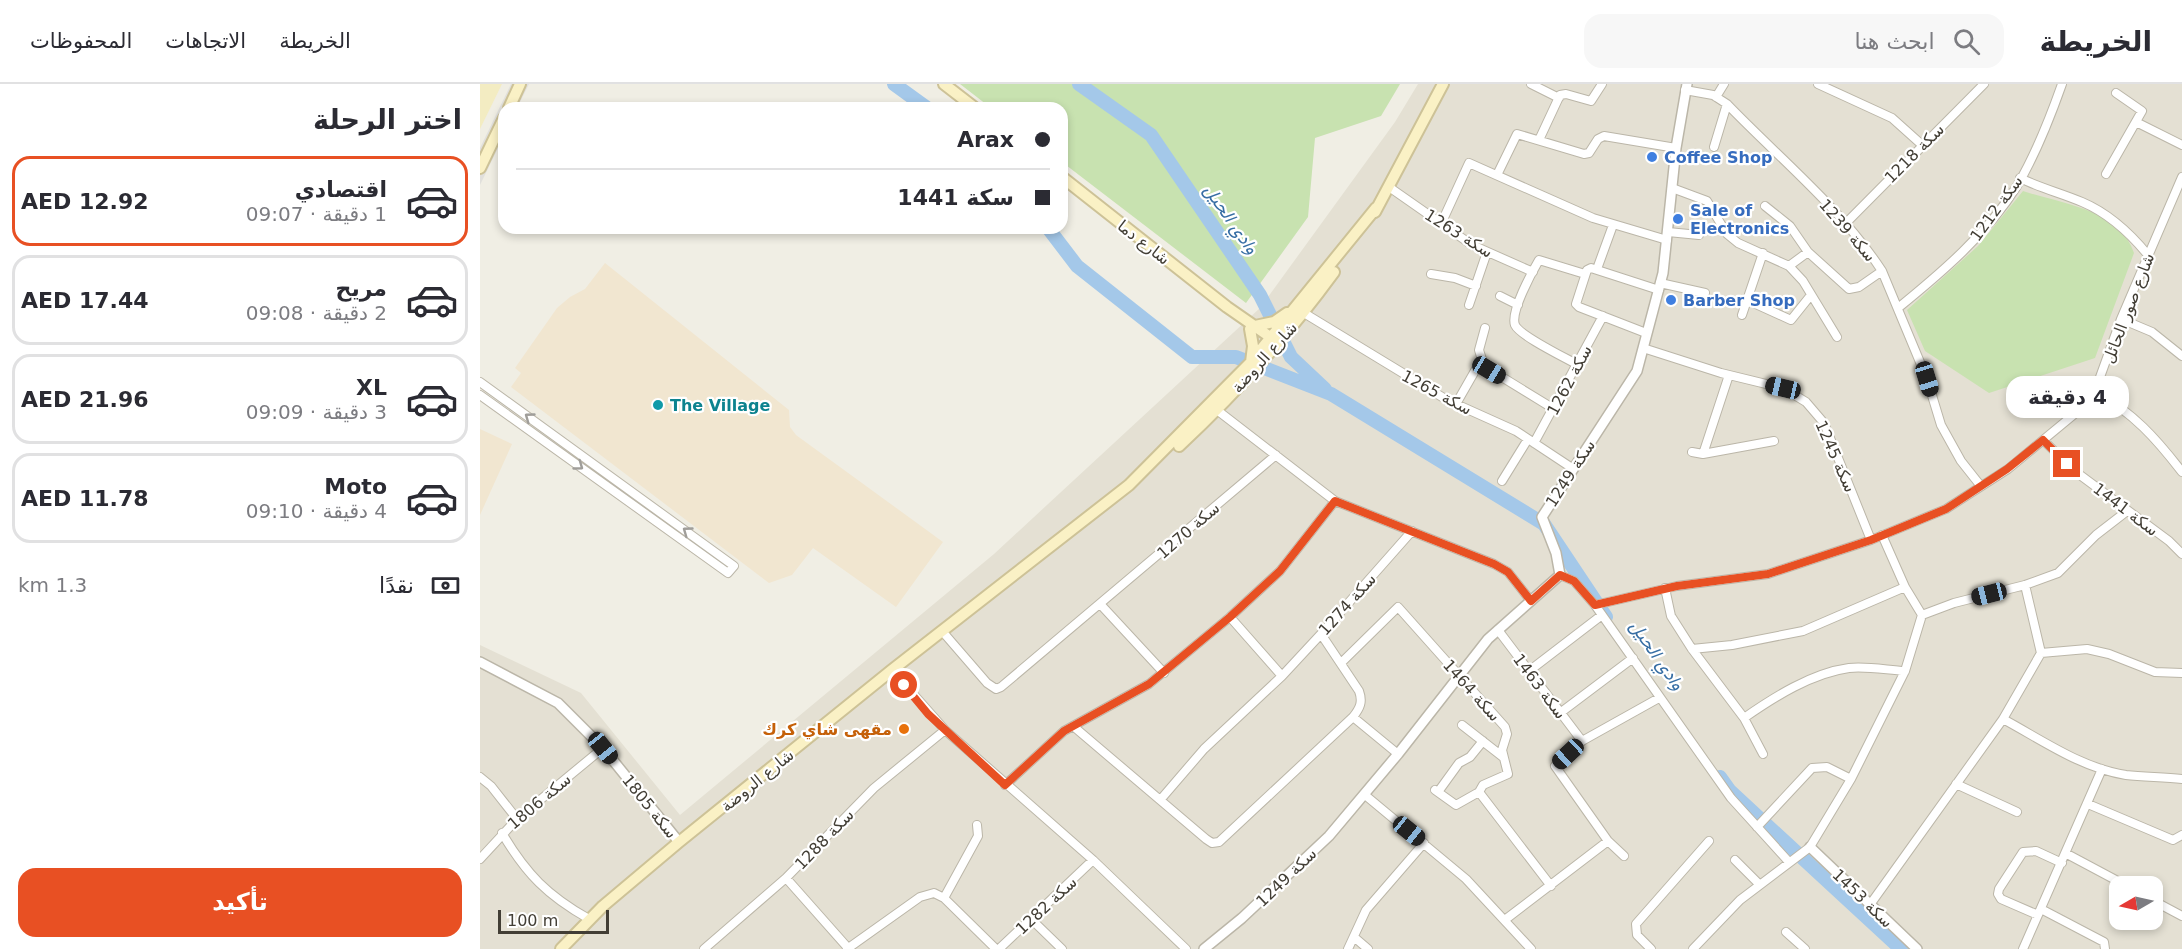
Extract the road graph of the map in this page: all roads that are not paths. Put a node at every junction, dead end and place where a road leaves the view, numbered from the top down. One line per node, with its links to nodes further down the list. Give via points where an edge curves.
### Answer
1 (520, 84): 14 (main road)
2 (945, 84): 15 (main road)
3 (1443, 84): 30 (main road, شارع الروضة)
4 (1531, 84): 13 (street)
5 (1602, 84): 13 (street, via 1591,101 1566,94)
6 (1724, 84): 12 (street)
7 (1818, 84): 20 (street, via 1893,118)
8 (1984, 84): 20 (street, سكة 1218)
9 (2062, 84): 28 (street, سكة 1212)
10 (1686, 87): 12 (street, سكة 1239); 23 (street, سكة 1249)
11 (2116, 93): 17 (street, via 2142,111)
12 (1716, 97): 16 (street, سكة 1239)
13 (1558, 98): 19 (street)
14 (512, 102)
15 (968, 102)
16 (1727, 104): 22 (street); 34 (street, سكة 1239)
17 (2136, 122): 21 (street); 25 (street)
18 (498, 130): 24 (main road)
19 (1539, 140): 23 (street, via 1584,154 1604,136); 26 (street, via 1517,134)
20 (1921, 144): 34 (street, سكة 1218)
21 (2182, 145)
22 (1714, 147)
23 (1676, 148): 31 (street, سكة 1249)
24 (480, 168)
25 (2106, 174)
26 (1497, 175): 35 (street, via 1469,163); 36 (street)
27 (2182, 177): 42 (street, شارع صور الحائل)
28 (2020, 178): 42 (street, via 2082,202 2106,216 2133,236); 58 (street, سكة 1212, via 1974,241)
29 (1068, 182): 63 (main road, شارع دما)
30 (1389, 187): 33 (main road, شارع الروضة); 35 (street, سكة 1263)
31 (1672, 188): 38 (street, سكة 1249); 41 (street, via 1707,201 1727,234)
32 (1765, 206): 40 (street, via 1790,226)
33 (1376, 208): 43 (main road, شارع الروضة); 59 (main road, شارع الروضة, via 1371,221)
34 (1846, 223): 46 (street, سكة 1239)
35 (1441, 224): 39 (street, سكة 1263)
36 (1613, 225): 38 (street); 45 (street)
37 (1699, 235): 38 (street)
38 (1667, 236): 51 (street, سكة 1249)
39 (1487, 252): 47 (street, سكة 1263); 50 (street)
40 (1808, 252): 44 (street); 46 (street, via 1849,289 1859,287)
41 (1763, 254): 44 (street); 55 (street)
42 (2148, 255): 62 (street, شارع صور الحائل)
43 (1329, 266): 63 (main road, via 1283,316); 67 (main road, شارع الروضة)
44 (1789, 266): 53 (street)
45 (1597, 269): 49 (street, via 1590,268); 51 (street)
46 (1882, 271): 58 (street, سكة 1239)
47 (1533, 272): 49 (street, via 1540,259); 56 (street)
48 (1431, 274): 50 (street)
49 (1586, 274): 61 (street, via 1576,304)
50 (1476, 286): 57 (street)
51 (1659, 286): 52 (street); 65 (street, سكة 1249)
52 (1705, 293)
53 (1811, 295): 55 (street, via 1791,320); 66 (street)
54 (1500, 296): 56 (street)
55 (1747, 300): 60 (street)
56 (1518, 304): 72 (street, via 1514,319 1519,330)
57 (1469, 305)
58 (1898, 308): 89 (street, سكة 1239, via 1950,444)
59 (1304, 313): 67 (main road, شارع الروضة); 77 (street, سكة 1265)
60 (1742, 315)
61 (1603, 316): 65 (street); 72 (street, سكة 1262)
62 (2121, 319): 69 (street, via 2152,332); 75 (street, شارع صور الحائل)
63 (1252, 328): 67 (main road, شارع دما); 71 (main road)
64 (1485, 328): 70 (street)
65 (1646, 333): 68 (street, سكة 1249)
66 (1837, 337)
67 (1273, 343): 71 (main road, شارع الروضة); 78 (main road, شارع الروضة)
68 (1643, 348): 73 (street, سكة 1245); 86 (street, سكة 1249, via 1637,371)
69 (2182, 356)
70 (1480, 362): 77 (street); 79 (street)
71 (1250, 363): 78 (main road, شارع الروضة)
72 (1578, 364): 79 (street, سكة 1262)
73 (1729, 375): 84 (street); 94 (street, سكة 1245, via 1783,388 1816,412)
74 (480, 382): 76 (street, one-way to 74, via 728,573 734,566)
75 (2095, 391): 80 (street, شارع صور الحائل, via 2083,407); 87 (street, via 2128,411)
76 (480, 395)
77 (1456, 404): 81 (street, سكة 1265)
78 (1213, 407): 85 (street); 107 (main road, شارع الروضة, via 1173,451 1139,480)
79 (1554, 410): 81 (street, سكة 1262)
80 (2043, 440): 89 (street, شارع صور الحائل); 91 (street, سكة 1441, via 2076,472)
81 (1531, 441): 86 (street, سكة 1265); 88 (street, سكة 1262)
82 (1774, 441): 84 (street)
83 (1692, 452): 84 (street)
84 (1703, 454)
85 (1276, 455): 90 (street); 101 (street, سكة 1270)
86 (1572, 468): 96 (street, سكة 1249, via 1542,517)
87 (2182, 470)
88 (1502, 481)
89 (1980, 485): 93 (street, شارع صور الحائل, via 1946,509)
90 (1335, 501): 92 (street); 105 (street, via 1280,571)
91 (2127, 511): 95 (street, سكة 1441); 97 (street, via 2058,573)
92 (1412, 531): 100 (street, via 1501,568 1519,583); 108 (street, سكة 1274)
93 (1882, 535): 94 (street, شارع صور الحائل); 98 (street)
94 (1871, 540): 99 (street, شارع صور الحائل, via 1768,574)
95 (2182, 554)
96 (1560, 575): 100 (street, سكة 1249); 102 (street, via 1574,581)
97 (2025, 585): 104 (street); 110 (street)
98 (1905, 587): 104 (street); 109 (street, via 1803,631)
99 (1665, 588): 102 (street, شارع صور الحائل); 109 (street, via 1671,616)
100 (1531, 601): 106 (street, سكة 1249)
101 (1101, 605): 107 (street, سكة 1270, via 996,689); 117 (street)
102 (1595, 605): 103 (street)
103 (1602, 615): 111 (street); 115 (street)
104 (1922, 615): 116 (street)
105 (1230, 617): 117 (street); 119 (street)
106 (1498, 630): 115 (street, سكة 1463); 120 (street, سكة 1249)
107 (942, 631): 114 (main road, شارع الروضة)
108 (1321, 634): 113 (street); 119 (street, سكة 1274)
109 (1692, 649): 124 (street)
110 (2041, 653): 118 (street, via 2087,648 2156,672); 125 (street)
111 (1633, 658): 121 (street); 122 (street)
112 (480, 662): 131 (street, سكة 1805, via 558,703)
113 (1342, 662): 120 (street, سكة 1464, via 1398,607); 123 (street, via 1362,699)
114 (892, 670): 128 (street); 152 (main road, شارع الروضة)
115 (1529, 671): 122 (street, سكة 1463)
116 (1905, 671): 124 (street, via 1851,668 1828,672); 137 (street)
117 (1164, 673): 127 (street)
118 (2182, 673)
119 (1282, 676): 143 (street, سكة 1274, via 1204,749)
120 (1460, 676): 132 (street, سكة 1249); 134 (street, سكة 1464, via 1505,727)
121 (1659, 698): 130 (street); 148 (street, via 1731,798)
122 (1560, 713): 130 (street, سكة 1463)
123 (1353, 717): 132 (street); 143 (street, via 1220,842 1206,839)
124 (1744, 718): 133 (street)
125 (2003, 719): 135 (street, via 2073,758); 139 (street)
126 (1462, 724): 129 (street)
127 (1073, 726): 140 (street); 143 (street)
128 (945, 730): 140 (street); 164 (street, سكة 1288, via 874,788)
129 (1483, 741): 134 (street); 141 (street, via 1436,791 1456,805)
130 (1582, 741): 153 (street, via 1555,766)
131 (603, 748): 146 (street, سكة 1806); 152 (street, سكة 1805)
132 (1398, 754): 142 (street, سكة 1249)
133 (1763, 754)
134 (1503, 757): 141 (street, سكة 1464, via 1508,774 1483,785)
135 (2102, 769): 138 (street); 144 (street)
136 (480, 777): 146 (street)
137 (1851, 779): 148 (street, via 1827,767 1812,768); 155 (street)
138 (2182, 779)
139 (1956, 784): 145 (street); 168 (street)
140 (1005, 785): 159 (street)
141 (1479, 792): 166 (street)
142 (1365, 795): 154 (street); 183 (street, سكة 1249, via 1329,836)
143 (1161, 799)
144 (2088, 804): 150 (street, via 2173,840); 156 (street)
145 (2017, 812)
146 (517, 819): 149 (street, سكة 1806)
147 (976, 825): 167 (street, via 978,836)
148 (1757, 827): 161 (street)
149 (502, 833): 158 (street, سكة 1806); 172 (street, via 538,884)
150 (2182, 836)
151 (1709, 841): 187 (street, via 1636,924 1636,935)
152 (679, 842): 172 (main road, شارع الروضة)
153 (1608, 842): 157 (street); 166 (street)
154 (1424, 843): 174 (street); 176 (street, via 1366,910)
155 (1810, 847): 161 (street); 168 (street, سكة 1453)
156 (2067, 854): 162 (street); 163 (street)
157 (1624, 856)
158 (480, 859)
159 (1093, 860): 173 (street, سكة 1282); 182 (street)
160 (1735, 860): 165 (street)
161 (1789, 862): 165 (street)
162 (2062, 863): 170 (street); 170 (street, via 2036,851 2023,852 1999,889 2001,899)
163 (2109, 876)
164 (786, 878): 177 (street); 179 (street, سكة 1288)
165 (1760, 885): 188 (street)
166 (1551, 886): 174 (street)
167 (945, 898): 177 (street, via 927,894); 180 (street)
168 (1869, 906): 190 (street, سكة 1453)
169 (2163, 906): 171 (street)
170 (2040, 912): 191 (street); 192 (street, via 2104,942)
171 (2182, 916)
172 (589, 919): 178 (main road, شارع الروضة)
173 (1031, 919): 180 (street, سكة 1282); 181 (street)
174 (1506, 919): 186 (street)
175 (1786, 932): 189 (street)
176 (1354, 937): 184 (street); 185 (street)
177 (848, 948)
178 (561, 949)
179 (704, 949)
180 (998, 949)
181 (1062, 949)
182 (1186, 949)
183 (1204, 949)
184 (1348, 949)
185 (1368, 949)
186 (1531, 949)
187 (1651, 949)
188 (1693, 949)
189 (1805, 949)
190 (1917, 949)
191 (2023, 949)
192 (2105, 949)

